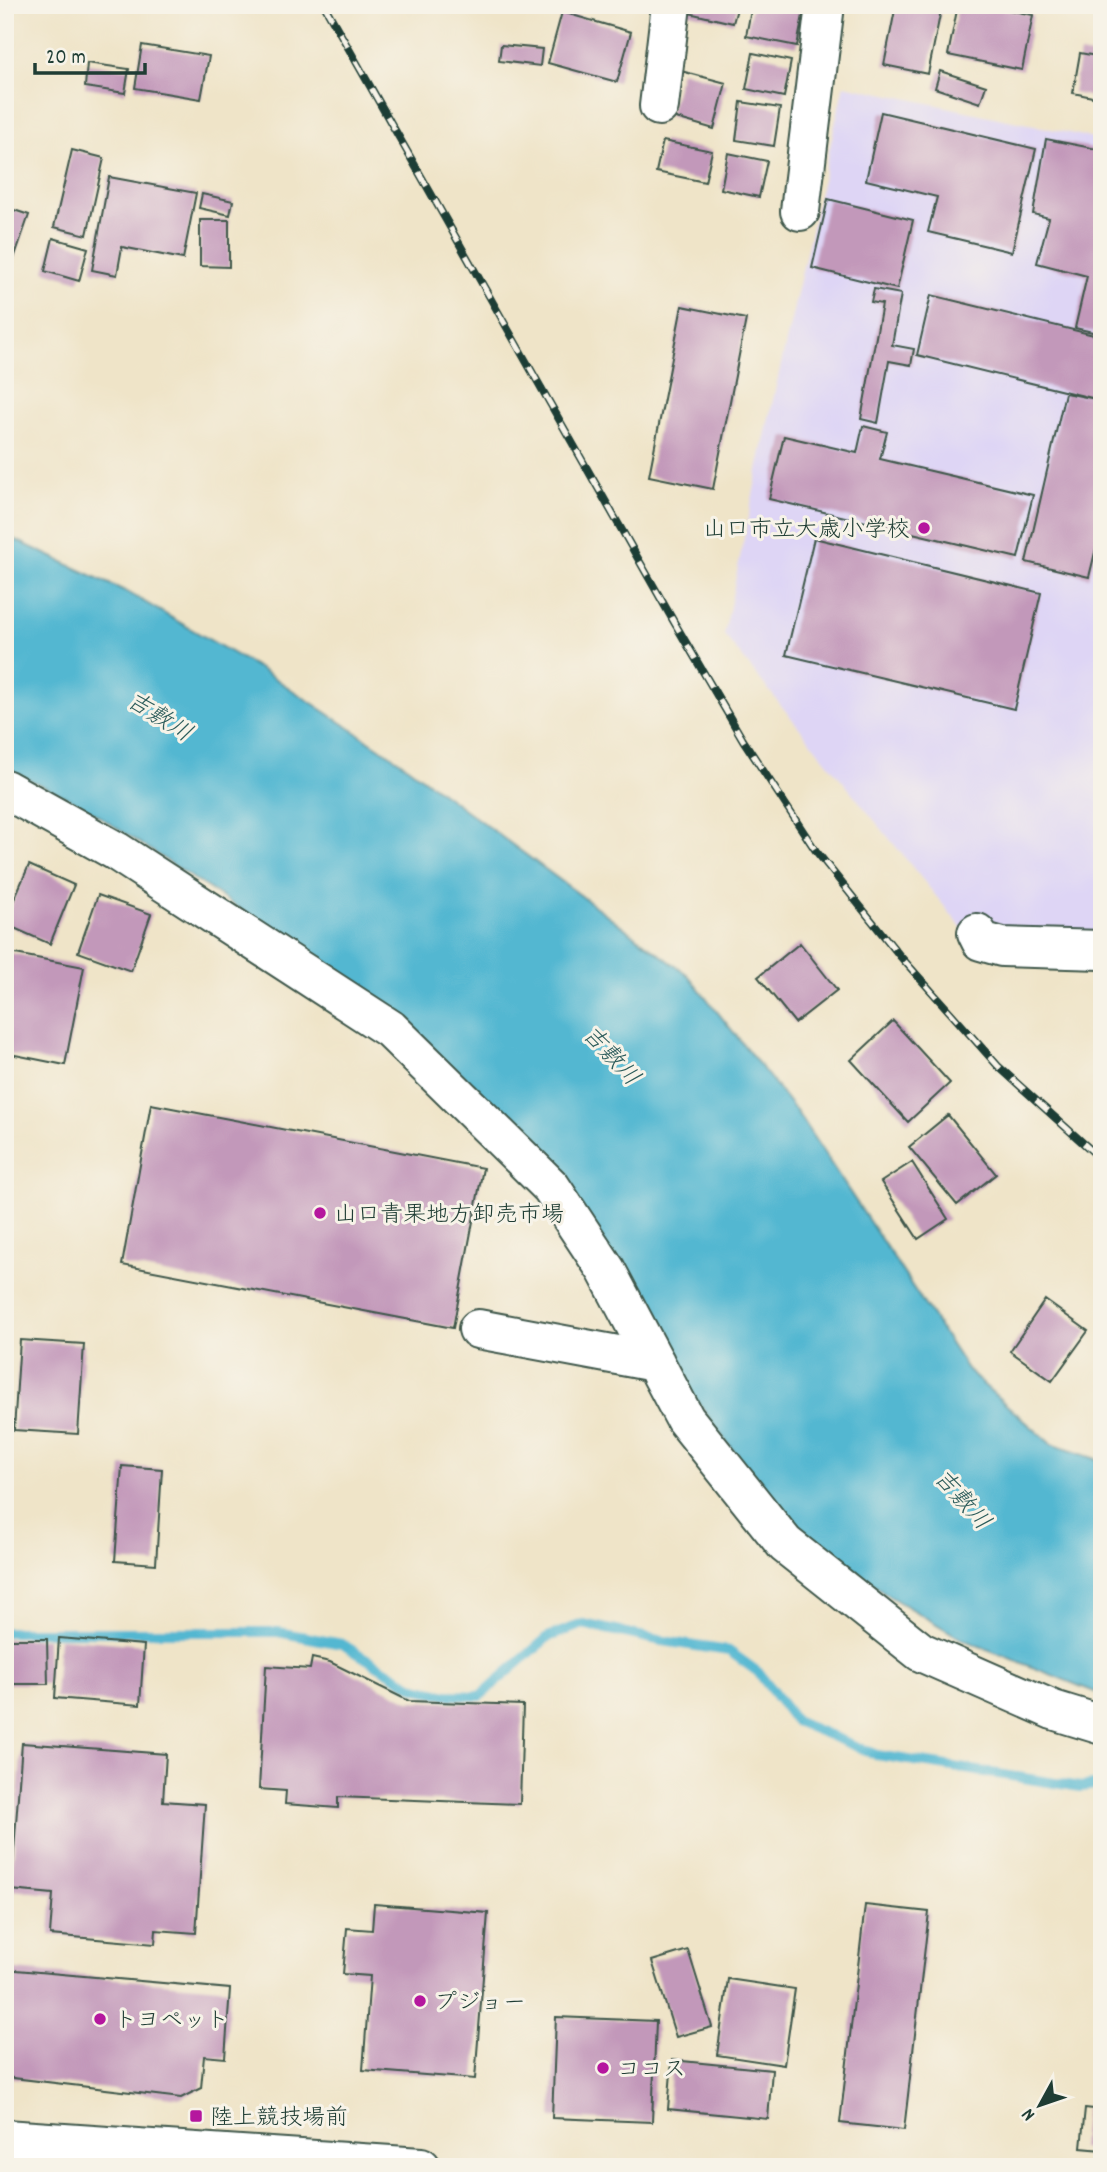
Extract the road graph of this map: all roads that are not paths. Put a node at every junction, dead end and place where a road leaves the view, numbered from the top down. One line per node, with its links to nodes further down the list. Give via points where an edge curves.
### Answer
1 (671, 5): 3 (street)
2 (825, 5): 4 (street)
3 (659, 106)
4 (800, 211)
5 (5, 789): 9 (street, via 116,851 390,1029 551,1188 606,1270)
6 (976, 933): 7 (street, via 981,941 1002,947)
7 (1102, 950)
8 (478, 1329): 9 (street)
9 (655, 1362): 10 (street, via 685,1419 785,1544 920,1652 1053,1710)
10 (1102, 1725)
11 (5, 2139): 12 (street)
12 (421, 2167)

